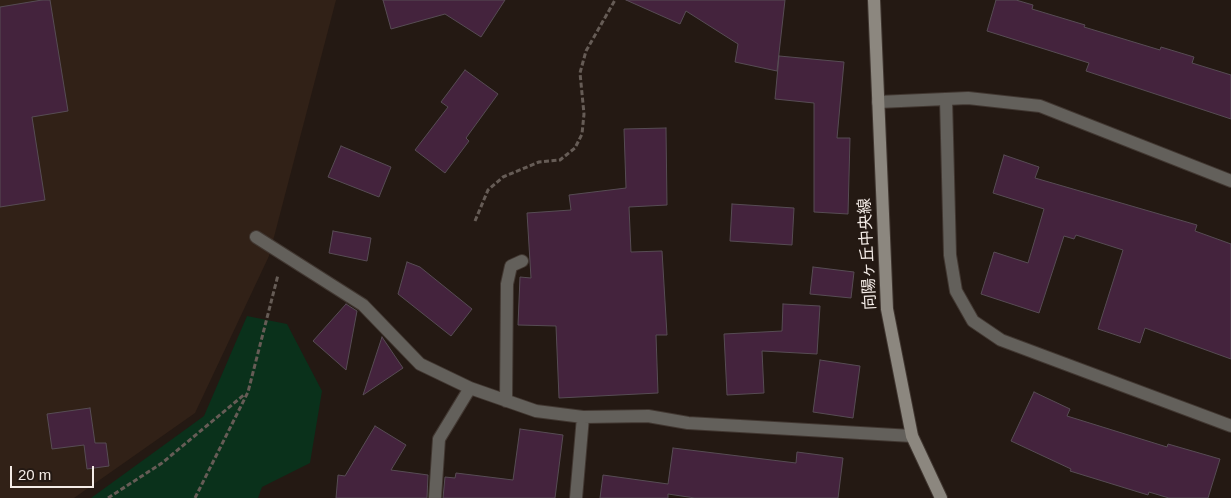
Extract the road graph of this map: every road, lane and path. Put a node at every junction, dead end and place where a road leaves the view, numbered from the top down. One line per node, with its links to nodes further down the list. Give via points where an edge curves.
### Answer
1 (615, 0): 6 (path, via 586,51 580,73 584,114 582,134 575,148 560,160 522,168 503,177 488,190)
2 (874, 0): 4 (street, 向陽ヶ丘中央線)
3 (946, 99): 4 (street); 5 (street, via 995,100 1040,106); 14 (street, via 950,255 956,291 973,321 1001,340)
4 (878, 102): 15 (street, 向陽ヶ丘中央線, via 887,309)
5 (1231, 181)
6 (475, 221)
7 (256, 237): 8 (street)
8 (284, 255): 10 (street, via 363,305 420,364); 11 (path)
9 (522, 261): 12 (street, via 511,266 507,284)
10 (470, 388): 12 (street); 18 (street, via 439,439)
11 (248, 392): 16 (path, via 162,463); 17 (path)
12 (506, 401): 13 (street, via 536,411)
13 (583, 417): 15 (street, via 648,416 713,425); 19 (street)
14 (1231, 426)
15 (912, 436): 20 (street, 向陽ヶ丘中央線)
16 (108, 498)
17 (195, 498)
18 (435, 498)
19 (576, 498)
20 (941, 498)

